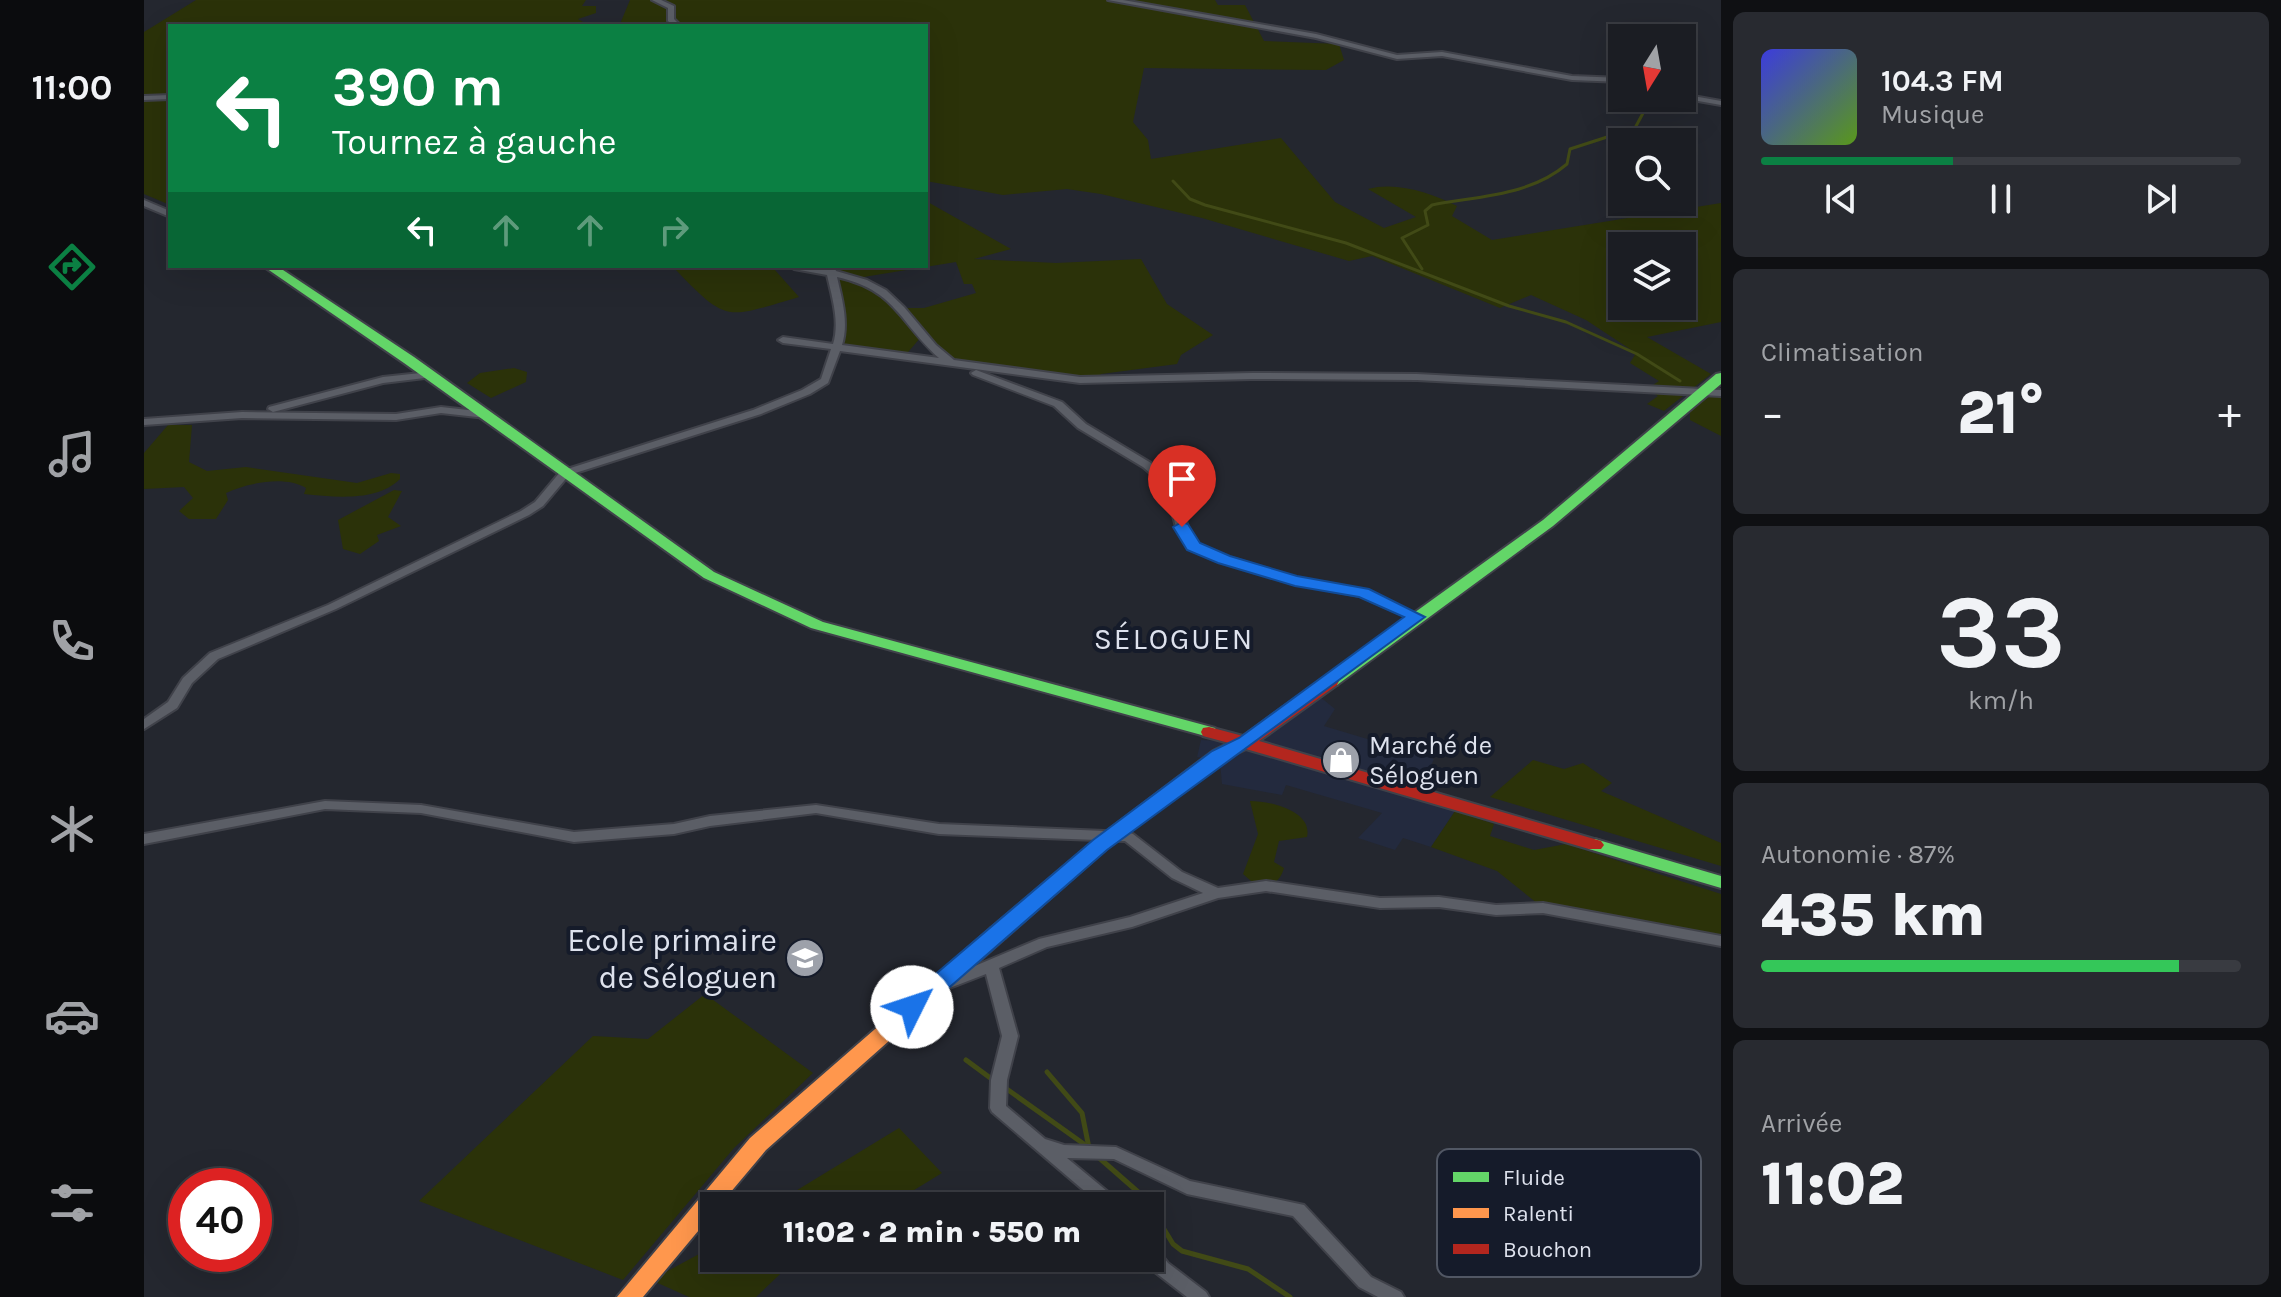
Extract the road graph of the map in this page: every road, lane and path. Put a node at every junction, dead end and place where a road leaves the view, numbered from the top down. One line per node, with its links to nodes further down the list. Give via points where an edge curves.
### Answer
1 (655, 0): 3 (street, via 672,7 670,20)
2 (1111, 0): 4 (street, via 1316,36 1397,57 1442,54 1572,78)
3 (675, 24)
4 (1608, 79)
5 (168, 97): 6 (street)
6 (144, 98)
7 (1696, 99): 8 (street)
8 (1721, 103)
9 (144, 203): 10 (street)
10 (168, 213)
11 (272, 268): 16 (street)
12 (830, 270): 14 (street, via 840,312); 15 (street, via 887,294 917,332)
13 (783, 340): 14 (street)
14 (837, 348): 15 (street); 23 (street, via 830,375 806,392)
15 (957, 365): 19 (street, via 1080,380 1417,377); 24 (street, via 1058,404 1082,426 1147,465 1170,485 1193,546 1295,581 1363,593)
16 (430, 375): 20 (street, via 383,380); 21 (street)
17 (1721, 377): 19 (street)
18 (1721, 393): 19 (street)
19 (1699, 394): 24 (street, via 1548,523)
20 (242, 415): 21 (street, via 396,417 441,410); 22 (street)
21 (486, 415): 23 (street)
22 (144, 422)
23 (565, 473): 25 (street, via 525,513 332,607 214,656 187,681 173,705); 26 (street, via 709,575 817,625)
24 (1416, 617): 26 (street)
25 (144, 725)
26 (1246, 742): 27 (street, via 1219,755); 29 (street)
27 (1114, 834): 28 (street, via 939,829 816,809 574,837 452,814 325,805); 30 (street, via 1139,843 1177,875); 33 (street)
28 (144, 839)
29 (1721, 882)
30 (1217, 893): 31 (street, via 1266,886 1380,903 1543,908); 32 (street, via 1132,922 1044,943)
31 (1721, 941)
32 (991, 967): 33 (street); 34 (street, via 1010,1036 998,1108)
33 (931, 990): 37 (street, via 758,1144)
34 (1037, 1143): 35 (street); 40 (street, via 1064,1151 1116,1153 1187,1187 1298,1210 1365,1282)
35 (1096, 1192)
36 (1164, 1270): 39 (street)
37 (633, 1292): 38 (street)
38 (615, 1297)
39 (1200, 1297)
40 (1395, 1297)

